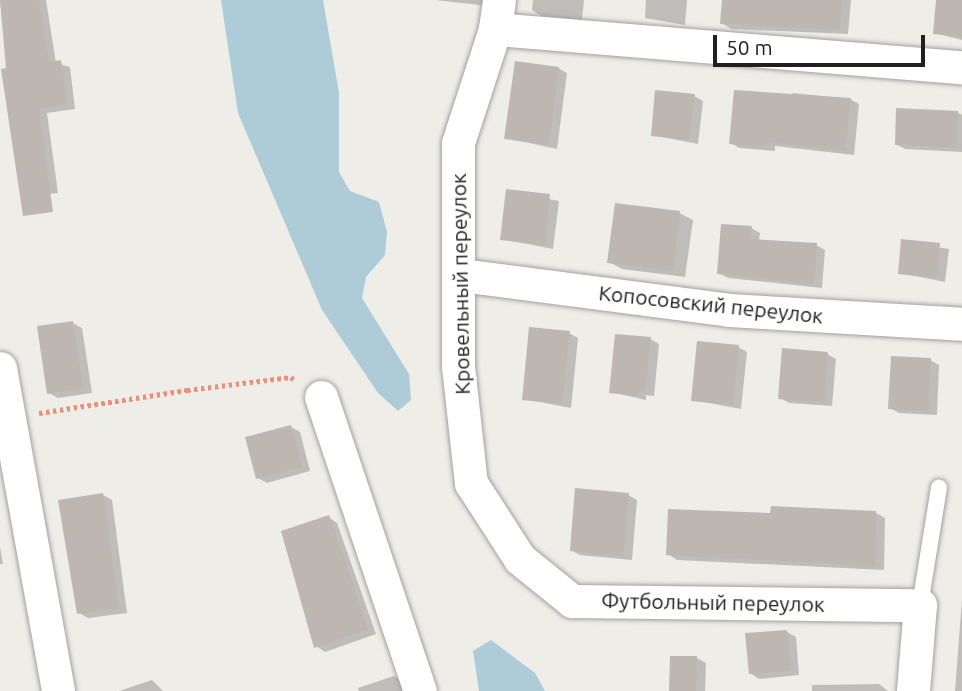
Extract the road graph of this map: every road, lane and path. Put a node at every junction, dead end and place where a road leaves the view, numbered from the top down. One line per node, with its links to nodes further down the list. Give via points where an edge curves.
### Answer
1 (497, 15): 2 (street); 3 (street, Кровельный переулок, via 458,143)
2 (962, 67)
3 (461, 275): 4 (street, Копосовский переулок, via 729,310); 9 (street, Кровельный переулок, via 458,366 471,484)
4 (962, 324)
5 (0, 368): 7 (street)
6 (321, 397): 7 (path, via 291,377); 12 (street)
7 (7, 418): 11 (street)
8 (939, 488): 10 (lane)
9 (520, 559): 10 (street, Футбольный переулок, via 572,600)
10 (920, 605): 13 (street)
11 (58, 691)
12 (420, 691)
13 (913, 691)

